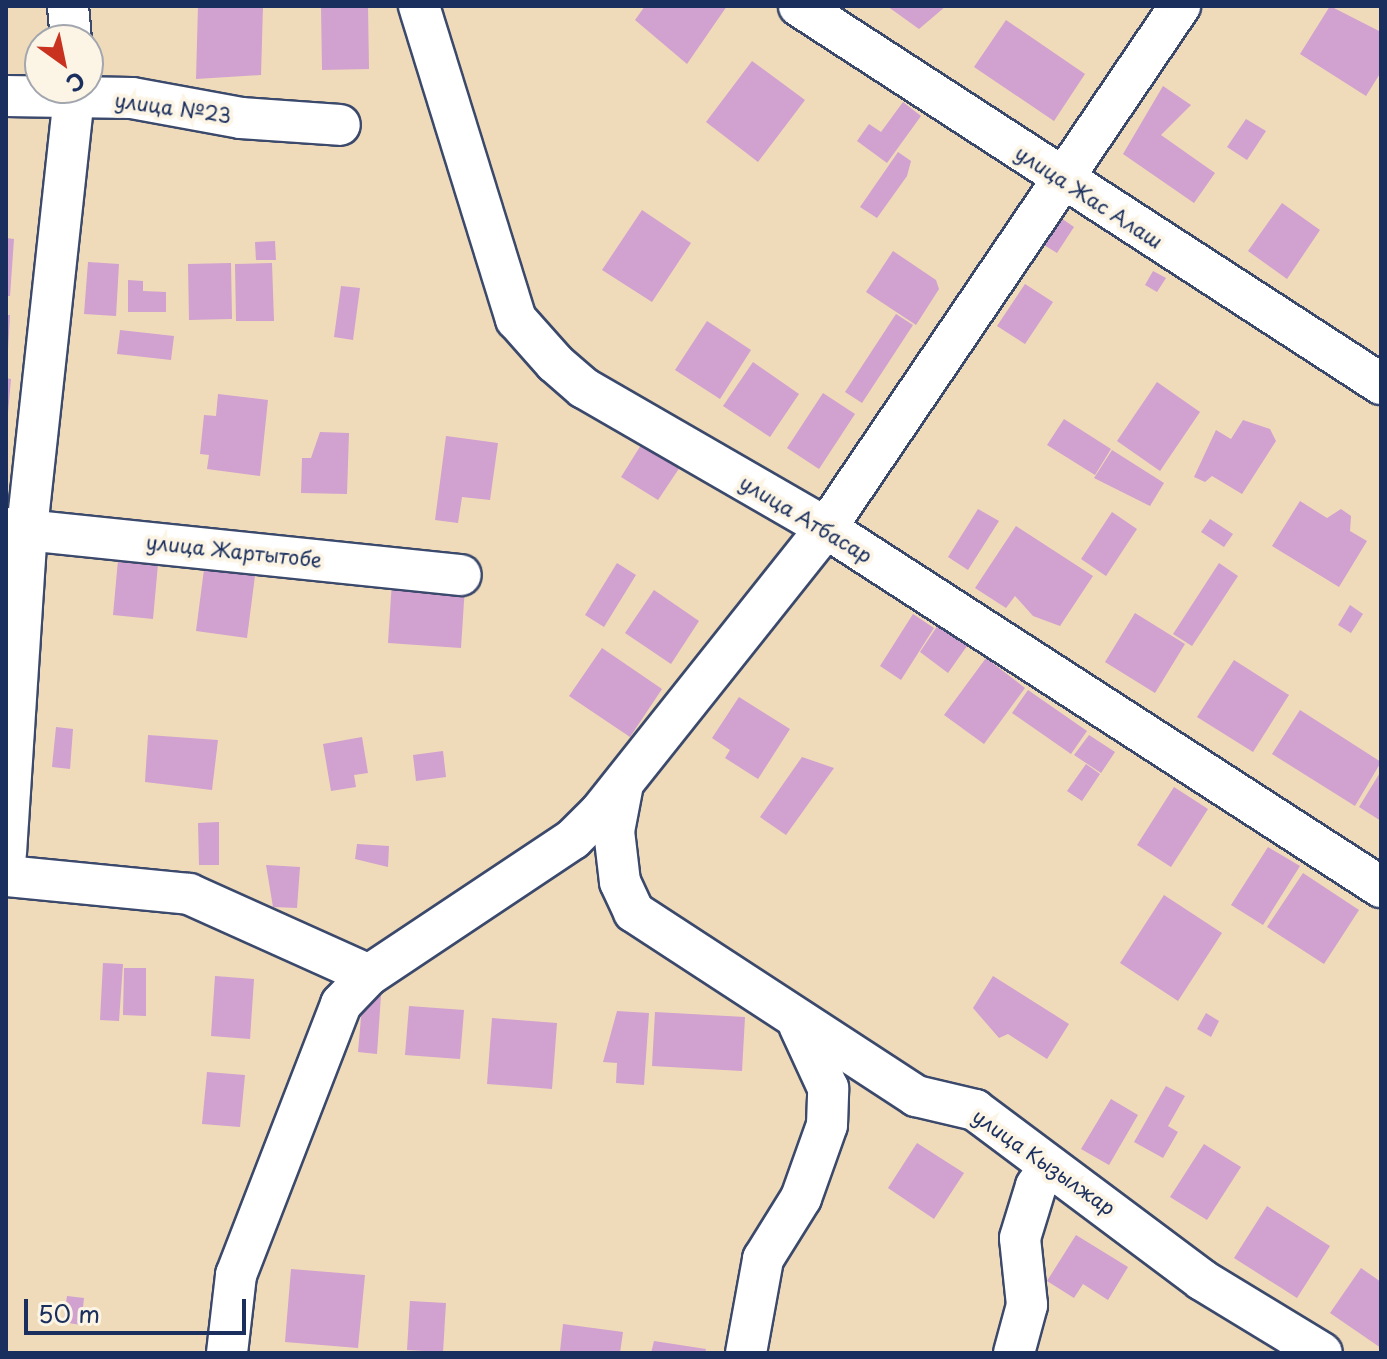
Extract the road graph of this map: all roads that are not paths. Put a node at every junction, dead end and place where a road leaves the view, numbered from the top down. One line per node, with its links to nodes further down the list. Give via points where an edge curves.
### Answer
1 (419, 6): 9 (street, улица Атбасар, via 516,319 584,388)
2 (799, 6): 7 (street, улица Жас Алаш)
3 (1180, 6): 7 (street)
4 (104, 96): 6 (street, улица №23, via 241,118)
5 (74, 104): 10 (street)
6 (340, 125)
7 (1059, 178): 8 (street, улица Жас Алаш); 9 (street)
8 (1381, 384)
9 (826, 528): 12 (street); 15 (street, улица Атбасар)
10 (16, 529): 11 (street, улица Жартытобе); 13 (street)
11 (461, 575)
12 (625, 779): 16 (street, via 573,839); 17 (street, улица Кызылжар, via 614,831 620,882 634,912)
13 (6, 853)
14 (6, 876): 16 (street, via 189,894)
15 (1381, 887)
16 (369, 975): 19 (street, via 327,1026 236,1275)
17 (799, 1025): 18 (street, улица Кызылжар, via 916,1096 975,1110); 20 (street, via 828,1088 827,1125 806,1187 763,1259)
18 (1050, 1166): 21 (street, via 1036,1186 1020,1238 1027,1305); 22 (street, улица Кызылжар, via 1202,1280)
19 (227, 1353)
20 (746, 1353)
21 (1014, 1353)
22 (1322, 1353)

